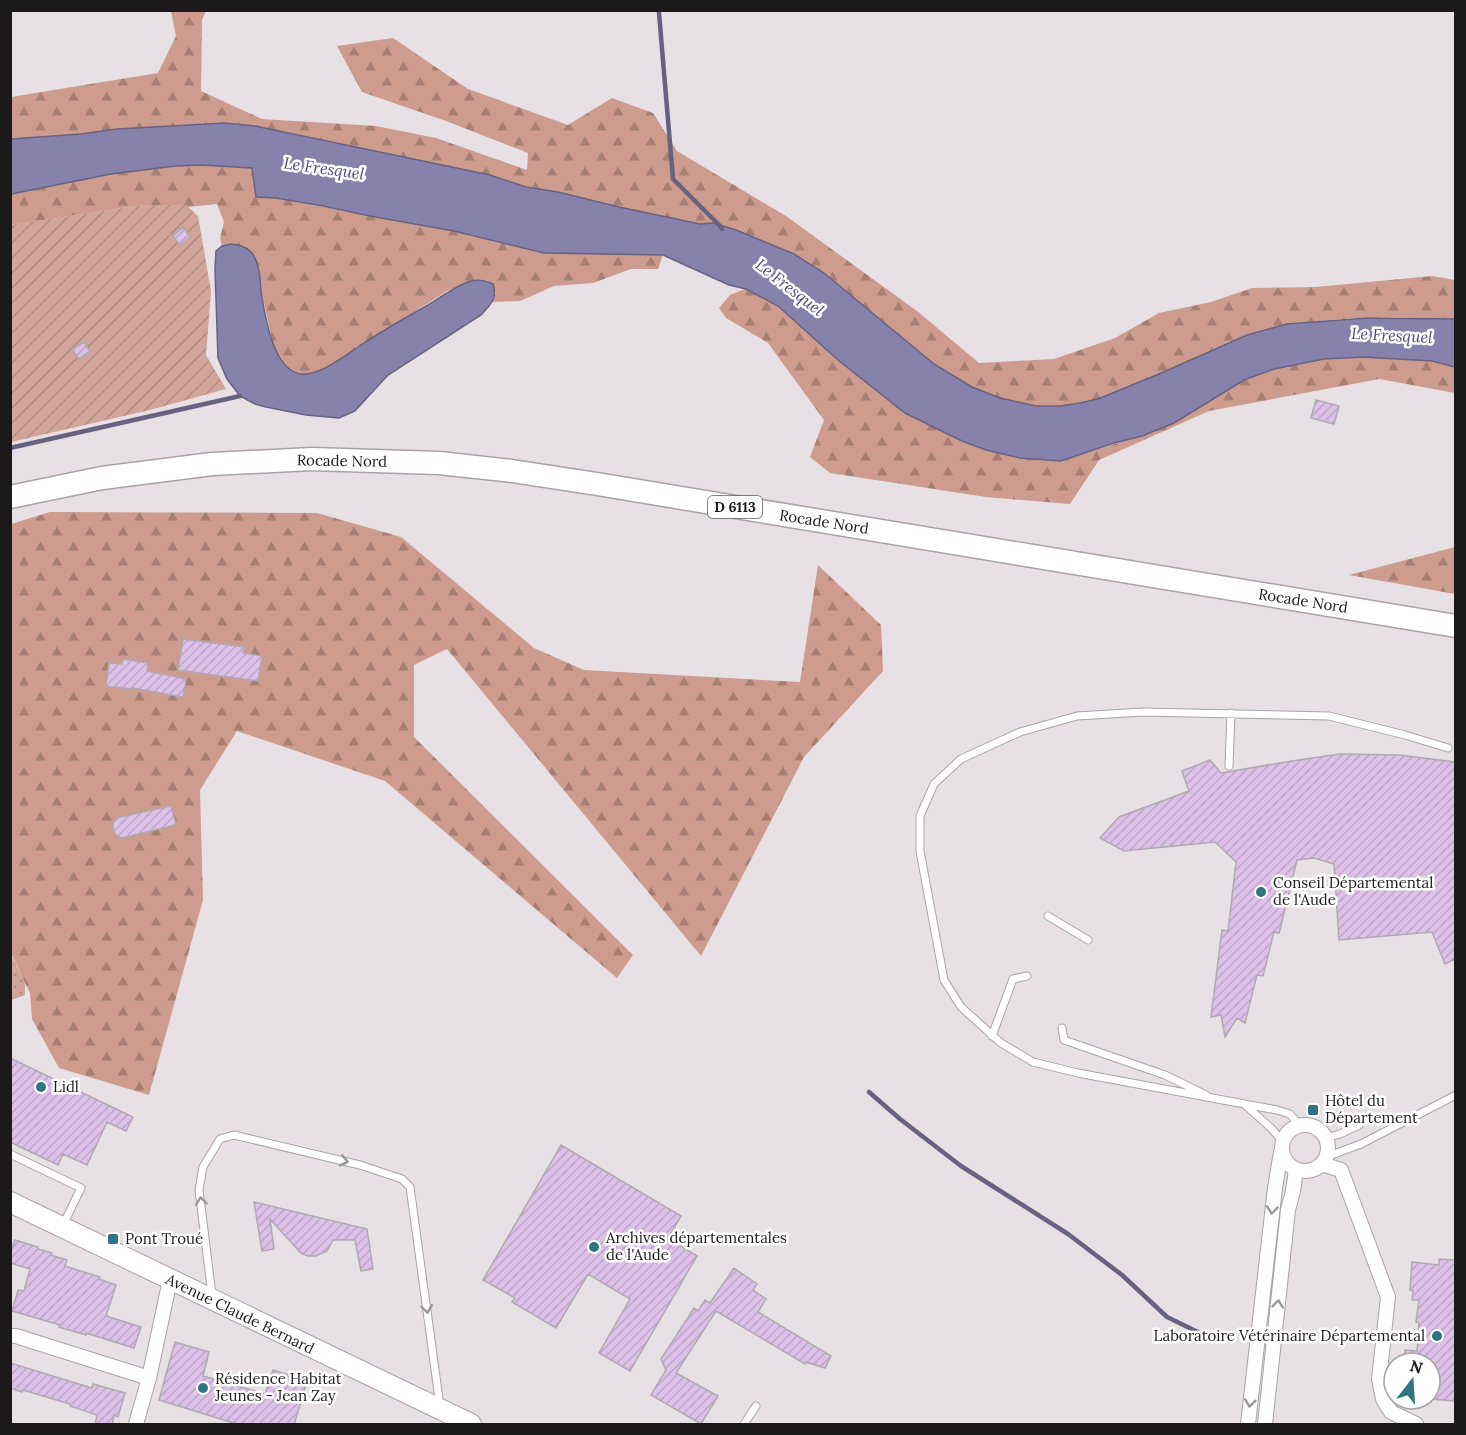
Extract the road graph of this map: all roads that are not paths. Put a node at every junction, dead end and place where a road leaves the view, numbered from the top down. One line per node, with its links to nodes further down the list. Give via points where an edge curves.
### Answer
1 (10, 497): 2 (main road, Rocade Nord / D 6113, via 102,478 212,464 312,459 440,463 597,484)
2 (1455, 626)
3 (1231, 713): 4 (lane, via 1329,717); 5 (lane); 10 (lane, via 1143,712 1077,717 1020,732 971,754 934,784 920,816 920,851 944,980 960,1007)
4 (1448, 748)
5 (1229, 766)
6 (1047, 916): 7 (lane)
7 (1088, 940)
8 (1027, 976): 10 (lane, via 1013,979)
9 (1062, 1028): 12 (lane, via 1064,1040 1165,1075)
10 (992, 1036): 12 (lane, via 1033,1062)
11 (1455, 1095): 19 (lane)
12 (1217, 1099): 13 (lane)
13 (1244, 1104): 14 (lane, via 1290,1114); 17 (lane, via 1272,1129)
14 (1299, 1125): 16 (street, via 1315,1127); 17 (street, via 1289,1131)
15 (1359, 1125): 16 (lane)
16 (1326, 1138): 19 (street)
17 (1282, 1147): 20 (street, via 1284,1160); 36 (street, one-way to 36)
18 (10, 1154): 22 (lane, via 81,1188)
19 (1324, 1160): 20 (street, via 1310,1171); 26 (street, via 1341,1170 1388,1297)
20 (1296, 1170): 37 (street, one-way to 20, via 1288,1210)
21 (10, 1202): 22 (street, Avenue Claude Bernard)
22 (62, 1227): 23 (street, Avenue Claude Bernard)
23 (170, 1280): 24 (street, Avenue Claude Bernard); 28 (street)
24 (213, 1300): 31 (street, Avenue Claude Bernard); 31 (lane, one-way to 31, via 200,1190 203,1167 220,1139 234,1135 402,1179 410,1187)
25 (10, 1336): 28 (street)
26 (1387, 1351)
27 (1382, 1374): 29 (street)
28 (149, 1378): 33 (street)
29 (1382, 1394)
30 (756, 1406): 35 (lane)
31 (440, 1410): 34 (street, Avenue Claude Bernard)
32 (1390, 1411): 38 (street)
33 (136, 1425)
34 (471, 1425)
35 (744, 1425)
36 (1248, 1425)
37 (1265, 1425)
38 (1416, 1425)

